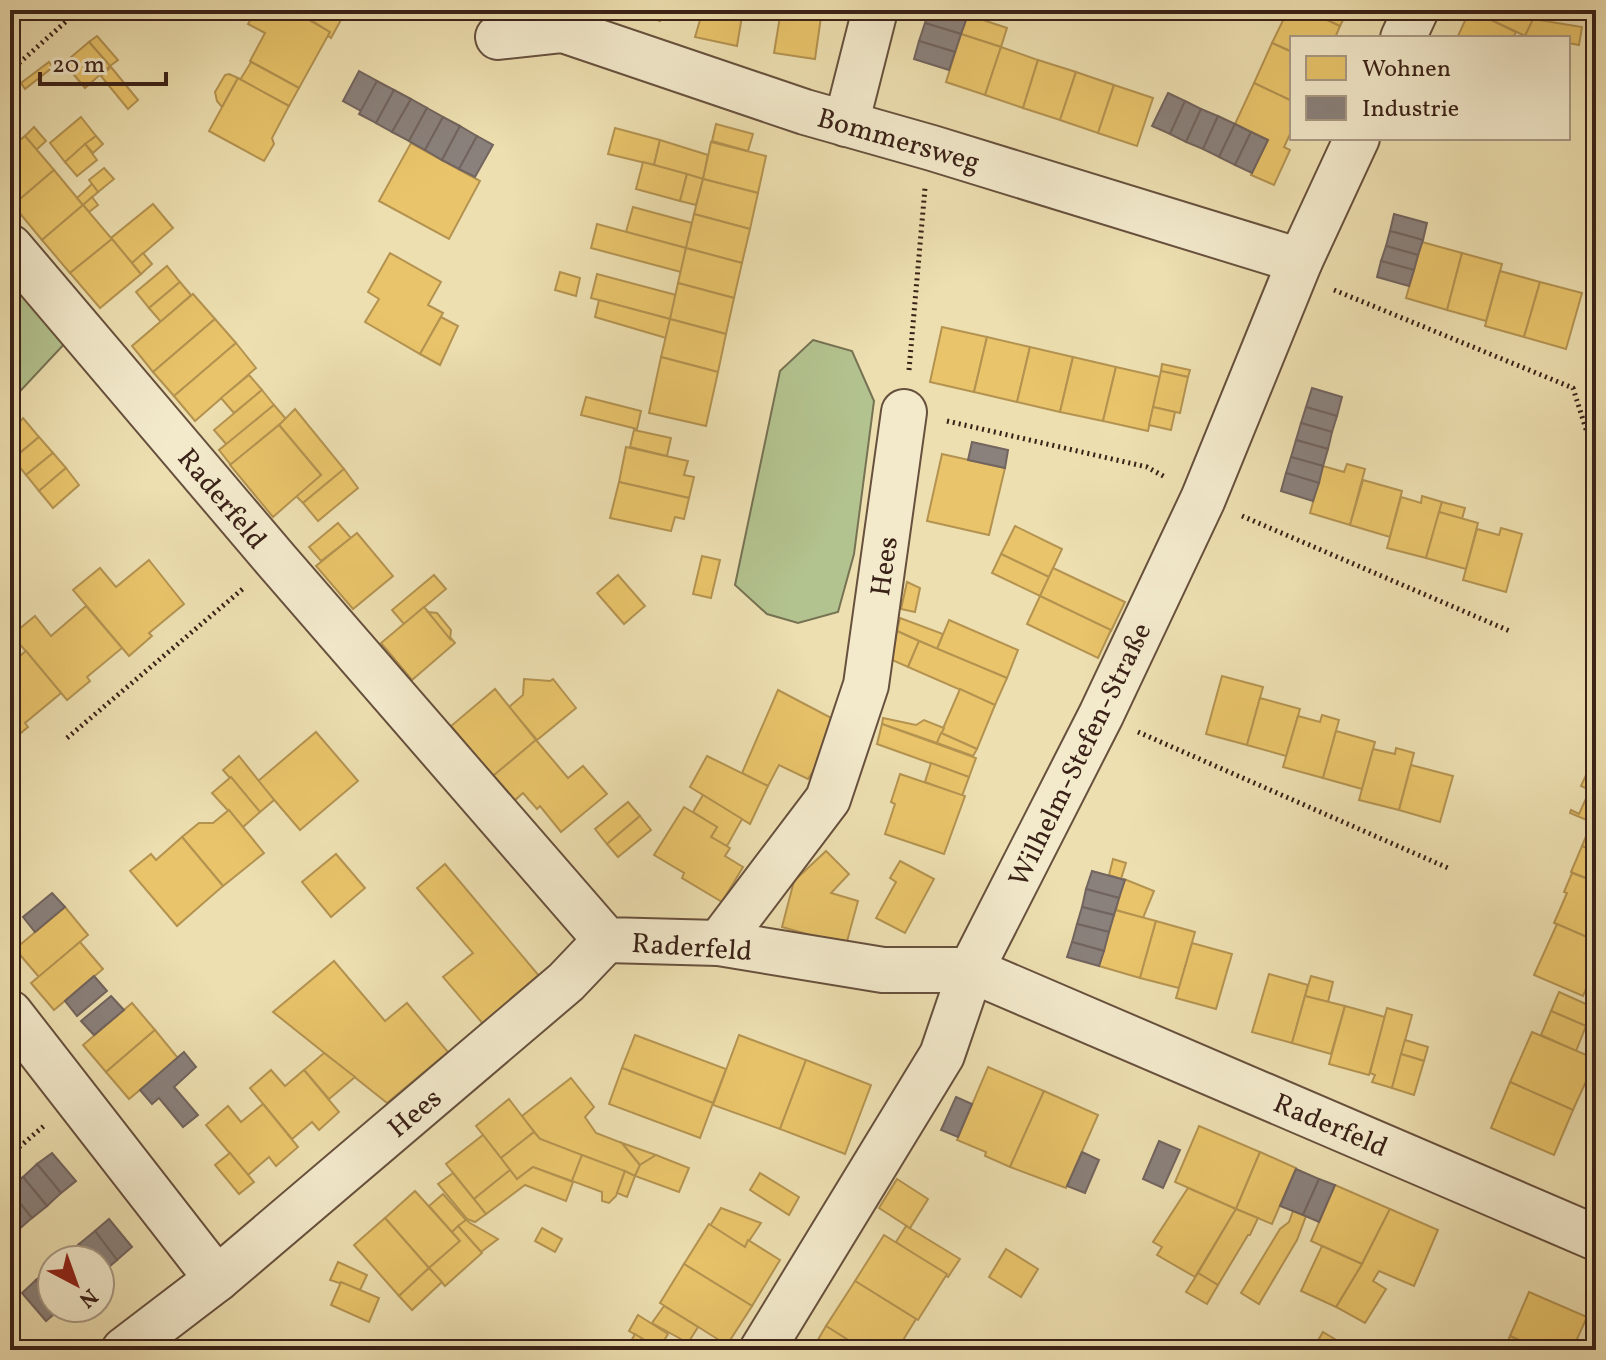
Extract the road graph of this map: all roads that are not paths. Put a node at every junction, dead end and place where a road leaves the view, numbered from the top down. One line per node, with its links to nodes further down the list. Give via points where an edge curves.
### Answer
1 (875, 10): 5 (street)
2 (1416, 10): 3 (street)
3 (1404, 36)
4 (498, 37): 5 (street, Bommersweg, via 563,30)
5 (846, 124): 8 (street, Bommersweg)
6 (1356, 140): 8 (street, Wilhelm-Stefen-Straße)
7 (10, 247): 10 (street, Raderfeld)
8 (1300, 261): 12 (street, Wilhelm-Stefen-Straße, via 1203,499)
9 (904, 412): 11 (street, Hees, via 866,685 828,799)
10 (606, 940): 11 (street, Raderfeld); 15 (street, Hees, via 566,982)
11 (719, 943): 12 (street, Raderfeld, via 883,970)
12 (971, 970): 14 (street, Raderfeld); 17 (street, Wilhelm-Stefen-Straße, via 942,1055)
13 (10, 1013): 15 (street)
14 (1593, 1224)
15 (217, 1279): 16 (street, Hees)
16 (124, 1350)
17 (762, 1350)

